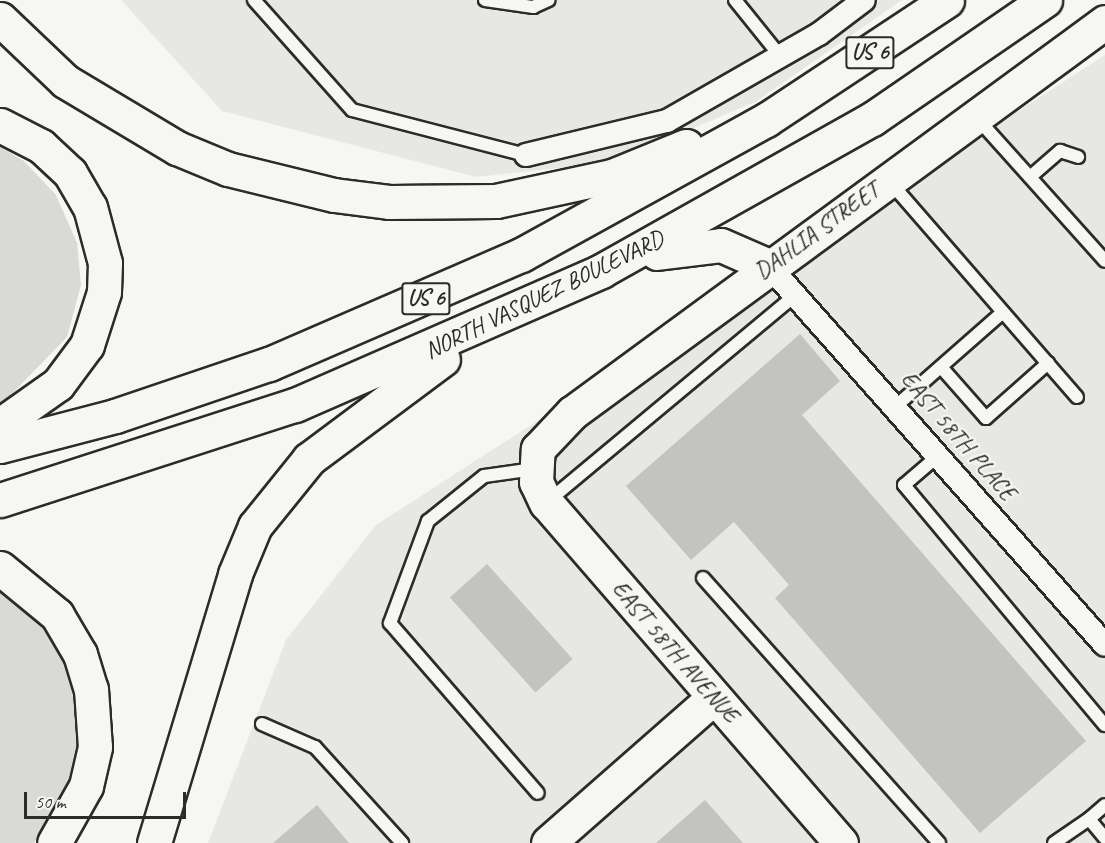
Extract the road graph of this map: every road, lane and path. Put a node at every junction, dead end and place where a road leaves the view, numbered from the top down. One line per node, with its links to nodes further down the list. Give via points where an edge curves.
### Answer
1 (254, 0): 14 (lane, via 352,110)
2 (485, 0): 3 (lane, via 533,7)
3 (549, 0)
4 (735, 0): 10 (lane)
5 (864, 0): 10 (street)
6 (947, 0): 11 (main road, NORTH VASQUEZ BOULEVARD / US 6)
7 (1045, 0): 20 (main road, NORTH VASQUEZ BOULEVARD / US 6, via 853,130)
8 (0, 19): 11 (main road, via 65,81 177,148 268,180 388,202 496,201 572,188 681,149)
9 (1105, 22): 12 (main road, DAHLIA STREET)
10 (780, 56): 14 (street, via 667,121)
11 (821, 84): 29 (main road, NORTH VASQUEZ BOULEVARD / US 6, via 689,166 399,312 189,393)
12 (975, 116): 16 (lane); 17 (main road, DAHLIA STREET)
13 (0, 125): 28 (main road, via 41,146 70,173 90,207 105,263 99,312 87,345 58,384)
14 (526, 155)
15 (1078, 157): 16 (lane, via 1060,151)
16 (1030, 177): 18 (lane)
17 (887, 179): 19 (main road, DAHLIA STREET); 22 (lane)
18 (1105, 261)
19 (769, 266): 20 (main road, via 708,244); 21 (street, EAST 58TH PLACE); 31 (main road, DAHLIA STREET, via 572,413)
20 (601, 272): 23 (main road, NORTH VASQUEZ BOULEVARD / US 6)
21 (797, 294): 27 (street, EAST 58TH PLACE); 33 (lane)
22 (1003, 312): 24 (lane); 25 (lane)
23 (495, 322): 32 (main road, NORTH VASQUEZ BOULEVARD / US 6, via 295,405); 45 (main road, via 341,433 271,500 235,574)
24 (1048, 363): 25 (lane, via 986,418); 26 (lane)
25 (941, 367): 27 (lane)
26 (1077, 396)
27 (896, 406): 30 (street, EAST 58TH PLACE)
28 (0, 425)
29 (0, 446)
30 (939, 455): 36 (street, EAST 58TH PLACE); 39 (lane, via 904,485)
31 (536, 459): 33 (main road, EAST 58TH AVENUE); 40 (lane, via 484,476 428,521 390,623)
32 (0, 500)
33 (546, 503): 37 (main road, EAST 58TH AVENUE)
34 (0, 568): 44 (main road, via 57,615 80,654 92,689 95,747 86,786)
35 (703, 578): 49 (lane)
36 (1105, 645)
37 (714, 697): 47 (main road); 48 (main road, EAST 58TH AVENUE)
38 (262, 724): 46 (lane, via 315,747)
39 (1105, 725)
40 (538, 793)
41 (1105, 805): 42 (lane)
42 (1089, 819): 43 (lane); 50 (lane)
43 (1105, 838)
44 (54, 843)
45 (154, 843)
46 (402, 843)
47 (548, 843)
48 (841, 843)
49 (939, 843)
50 (1054, 843)

